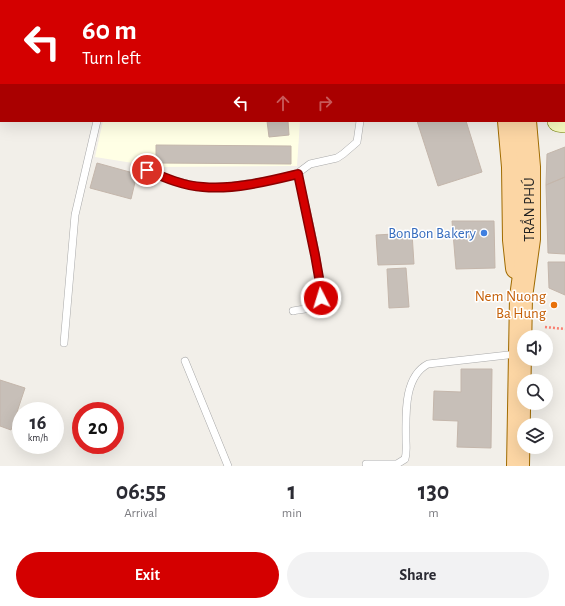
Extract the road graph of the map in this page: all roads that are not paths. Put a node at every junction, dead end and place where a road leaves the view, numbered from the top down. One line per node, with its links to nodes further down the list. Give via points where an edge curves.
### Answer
1 (97, 122): 10 (lane, via 75,215)
2 (360, 122): 6 (lane, via 357,142 343,154 337,158 310,164)
3 (509, 122): 7 (main road, TRẦN PHÚ, via 513,167 514,240)
4 (524, 122): 7 (main road, TRẦN PHÚ, via 529,167 529,239)
5 (147, 170): 6 (lane, via 171,180 204,188 259,182)
6 (298, 174): 8 (lane, via 321,298 313,308)
7 (521, 297): 9 (main road, TRẦN PHÚ)
8 (293, 311)
9 (520, 330)
10 (64, 343)
11 (517, 353): 14 (lane, via 428,364 423,367 414,379 408,395 405,458 397,464)
12 (185, 361): 15 (lane)
13 (519, 366): 16 (main road, TRẦN PHÚ)
14 (366, 464)
15 (228, 466)
16 (518, 466)

